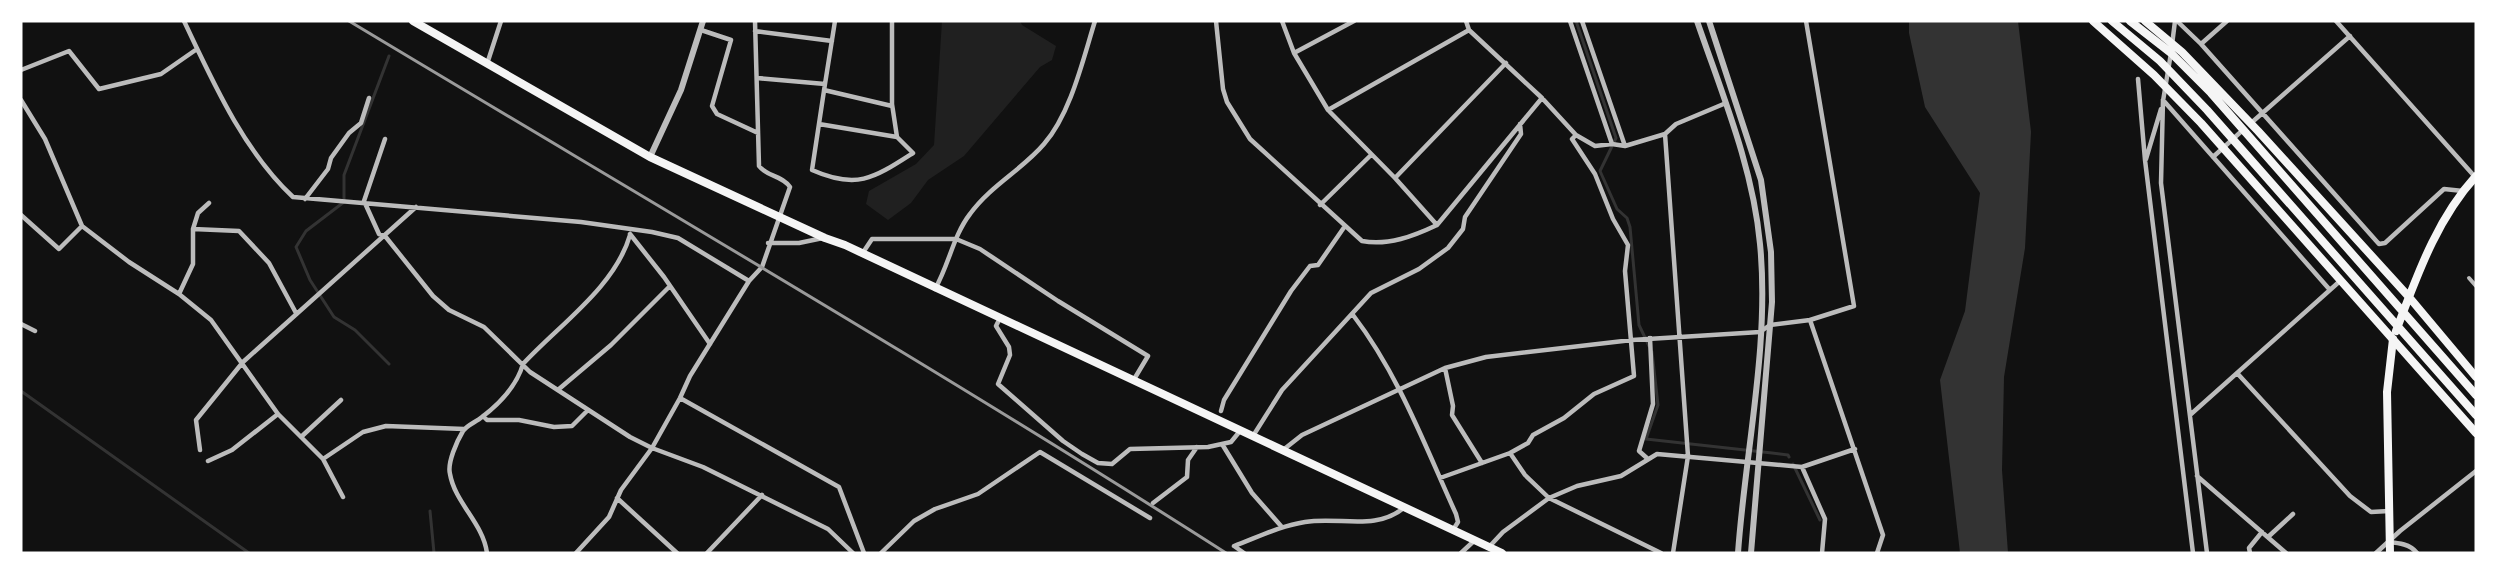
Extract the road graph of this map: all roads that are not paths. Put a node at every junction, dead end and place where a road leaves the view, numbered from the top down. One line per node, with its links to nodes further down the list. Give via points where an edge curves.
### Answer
1 (184, 21): 31 (street)
2 (413, 21): 34 (main road)
3 (501, 21): 34 (street)
4 (703, 21): 25 (street)
5 (755, 21): 27 (street)
6 (835, 21): 29 (street)
7 (892, 21): 44 (street)
8 (1095, 21): 78 (street, via 1067,104 1044,145 994,188 970,214)
9 (1216, 21): 66 (street, via 1227,102 1250,139)
10 (1282, 21): 32 (street)
11 (1354, 21): 32 (street)
12 (1466, 21): 26 (street)
13 (1570, 21): 54 (street)
14 (1582, 21): 55 (street)
15 (1697, 21): 43 (street)
16 (1708, 21): 95 (street, via 1761,180 1771,252)
17 (1806, 21): 93 (street, via 1854,306)
18 (2093, 21): 82 (highway, via 2154,75)
19 (2112, 21): 118 (highway, via 2207,110)
20 (2130, 21): 111 (highway, via 2171,53 2211,93)
21 (2145, 21): 89 (highway, via 2182,52 2258,131)
22 (2176, 21): 30 (street); 42 (street)
23 (2227, 21): 30 (street)
24 (2336, 21): 28 (street)
25 (701, 30): 49 (street, via 731,40 712,106 717,114); 58 (street, via 681,90)
26 (1469, 30): 33 (street); 45 (street)
27 (755, 32): 29 (street); 36 (street)
28 (2350, 36): 46 (street); 60 (street)
29 (832, 41): 38 (street)
30 (2201, 44): 46 (street)
31 (198, 49): 35 (street, via 161,74 99,89 69,51); 63 (street, via 252,147 292,197)
32 (1294, 53): 45 (street)
33 (1506, 63): 40 (street); 61 (street)
34 (486, 65): 58 (main road)
35 (21, 70)
36 (757, 78): 38 (street); 49 (street)
37 (2138, 79): 59 (street)
38 (824, 87): 44 (street); 47 (street)
39 (369, 98): 63 (street, via 361,123 349,133)
40 (1542, 98): 48 (street); 51 (street)
41 (21, 100): 71 (street, via 45,139)
42 (2163, 100): 57 (street); 59 (street); 117 (street, via 2161,183)
43 (1726, 103): 50 (street, via 1676,124); 97 (street, via 1751,184 1757,224)
44 (892, 106): 52 (street)
45 (1328, 110): 56 (street)
46 (2263, 113): 57 (street); 62 (street, via 2379,244 2385,243 2444,189)
47 (819, 124): 52 (street); 52 (street, via 812,170 853,182 875,175 913,153)
48 (1520, 124): 70 (street); 91 (street, via 1521,134 1448,248 1419,269 1371,293)
49 (758, 133): 69 (street, via 761,170 785,180 790,187)
50 (1665, 134): 55 (street); 98 (street)
51 (1576, 135): 54 (street, via 1595,146); 101 (street, via 1572,139 1595,174 1628,245 1625,271)
52 (897, 137)
53 (385, 139): 64 (street)
54 (1612, 144): 55 (street)
55 (1625, 146)
56 (1371, 155): 61 (street); 66 (street)
57 (2213, 157): 87 (street)
58 (650, 158): 69 (main road)
59 (2145, 160): 175 (street)
60 (2476, 177): 62 (highway)
61 (1395, 178): 70 (street)
62 (2463, 191): 89 (highway, via 2422,261)
63 (305, 199): 64 (street)
64 (364, 201): 67 (street); 76 (street, via 379,234)
65 (209, 203): 73 (street, via 198,213)
66 (1320, 205): 72 (street)
67 (416, 207): 74 (street); 76 (street)
68 (21, 215): 71 (street, via 59,249)
69 (779, 217): 77 (main road); 79 (street)
70 (1437, 225): 72 (street, via 1378,244 1362,241)
71 (82, 226): 88 (street)
72 (1345, 226): 115 (street, via 1318,266 1310,266 1291,291)
73 (193, 229): 88 (street, via 193,264); 90 (street, via 239,231 269,263)
74 (631, 229): 75 (street); 83 (street, via 678,237)
75 (630, 235): 84 (street); 104 (street, via 619,262 603,283)
76 (385, 236): 90 (street); 104 (street, via 433,296 449,310 484,327)
77 (825, 238): 79 (street); 80 (main road)
78 (956, 239): 80 (street, via 872,239); 86 (street); 108 (street, via 980,249 1148,356)
79 (768, 243): 83 (street, via 762,267)
80 (862, 254): 86 (main road)
81 (2469, 278): 85 (street)
82 (2340, 280): 87 (street); 100 (highway)
83 (749, 281): 102 (street)
84 (670, 286): 102 (street); 109 (street, via 611,345)
85 (2476, 286)
86 (935, 289): 92 (main road)
87 (2330, 290): 106 (street)
88 (179, 294): 103 (street, via 211,320)
89 (2409, 297): 100 (highway); 107 (highway)
90 (296, 313): 103 (street)
91 (1353, 315): 110 (street); 123 (street, via 1282,390)
92 (1000, 318): 108 (main road); 126 (street, via 996,326 1010,355 998,384 1082,454 1098,463 1112,464 1130,449)
93 (1810, 320): 95 (street); 128 (street)
94 (21, 324): 96 (street)
95 (1770, 325): 97 (street); 137 (street)
96 (35, 332)
97 (1760, 332): 98 (street); 136 (street)
98 (1679, 336): 99 (street); 132 (street)
99 (1650, 338): 101 (street); 134 (street, via 1653,404 1639,451)
100 (2393, 339): 122 (highway); 149 (main road, via 2388,392)
101 (1632, 340): 105 (street, via 1486,357); 131 (street, via 1634,376 1594,394)
102 (710, 344): 112 (street)
103 (243, 363): 116 (street); 129 (street, via 196,420)
104 (524, 364): 109 (street, via 530,372); 119 (street, via 519,380)
105 (1445, 368): 110 (street); 138 (street, via 1452,415)
106 (2236, 374): 117 (street); 149 (street, via 2350,496 2371,512)
107 (2476, 377)
108 (1133, 381): 121 (main road)
109 (559, 389): 114 (street)
110 (1399, 389): 130 (street, via 1302,435); 142 (street)
111 (2476, 395)
112 (680, 398): 127 (street); 164 (street, via 839,487)
113 (341, 400): 124 (street)
114 (588, 410): 119 (street, via 572,426 563,427 487,420); 127 (street)
115 (1221, 411)
116 (278, 414): 124 (street); 135 (street, via 232,450)
117 (2190, 415): 141 (street)
118 (2476, 415)
119 (483, 416): 120 (street)
120 (464, 429): 133 (street, via 386,426 363,432); 159 (street, via 449,473 483,536)
121 (1240, 431): 123 (main road); 125 (street, via 1231,442)
122 (2476, 433)
123 (1252, 436): 130 (main road)
124 (301, 437): 133 (street)
125 (1222, 444): 126 (street); 152 (street, via 1252,493)
126 (1197, 447): 147 (street, via 1188,460 1187,477)
127 (652, 448): 143 (street); 145 (street)
128 (1855, 449): 139 (street); 174 (street, via 1883,535)
129 (200, 450)
130 (1283, 450): 148 (main road)
131 (1510, 453): 138 (street); 146 (street, via 1525,475)
132 (1688, 456): 134 (street, via 1657,454); 136 (street); 170 (street)
133 (322, 459): 144 (street)
134 (1647, 459): 146 (street, via 1622,476 1577,486)
135 (208, 461)
136 (1748, 461): 137 (street); 171 (street)
137 (1760, 462): 139 (street); 172 (street)
138 (1482, 463): 142 (street)
139 (1802, 467): 173 (street, via 1825,519)
140 (2476, 471): 157 (street)
141 (2197, 476): 154 (street); 176 (street)
142 (1440, 478): 153 (street, via 1458,522)
143 (762, 495): 162 (street); 163 (street, via 828,529)
144 (343, 497)
145 (617, 498): 160 (street, via 609,517); 161 (street)
146 (1549, 498): 158 (street); 169 (street)
147 (1154, 503)
148 (1404, 507): 152 (street, via 1394,516 1371,522 1326,520); 153 (main road)
149 (2389, 511): 157 (main road)
150 (2293, 514): 155 (street)
151 (1150, 518): 165 (street, via 1040,452 978,494 914,521)
152 (1281, 526): 166 (street, via 1234,546)
153 (1453, 530): 156 (main road)
154 (2262, 532): 155 (street); 177 (street, via 2249,548)
155 (2268, 537): 178 (street)
156 (1475, 540): 158 (main road); 167 (street)
157 (2388, 542): 179 (street); 180 (main road); 181 (street)
158 (1489, 547): 168 (main road)
159 (486, 553)
160 (576, 553)
161 (677, 553)
162 (707, 553)
163 (853, 553)
164 (864, 553)
165 (881, 553)
166 (1244, 553)
167 (1461, 553)
168 (1502, 553)
169 (1661, 553)
170 (1673, 553)
171 (1738, 553)
172 (1751, 553)
173 (1822, 553)
174 (1877, 553)
175 (2193, 553)
176 (2206, 553)
177 (2250, 553)
178 (2286, 553)
179 (2376, 553)
180 (2390, 553)
181 (2417, 553)

